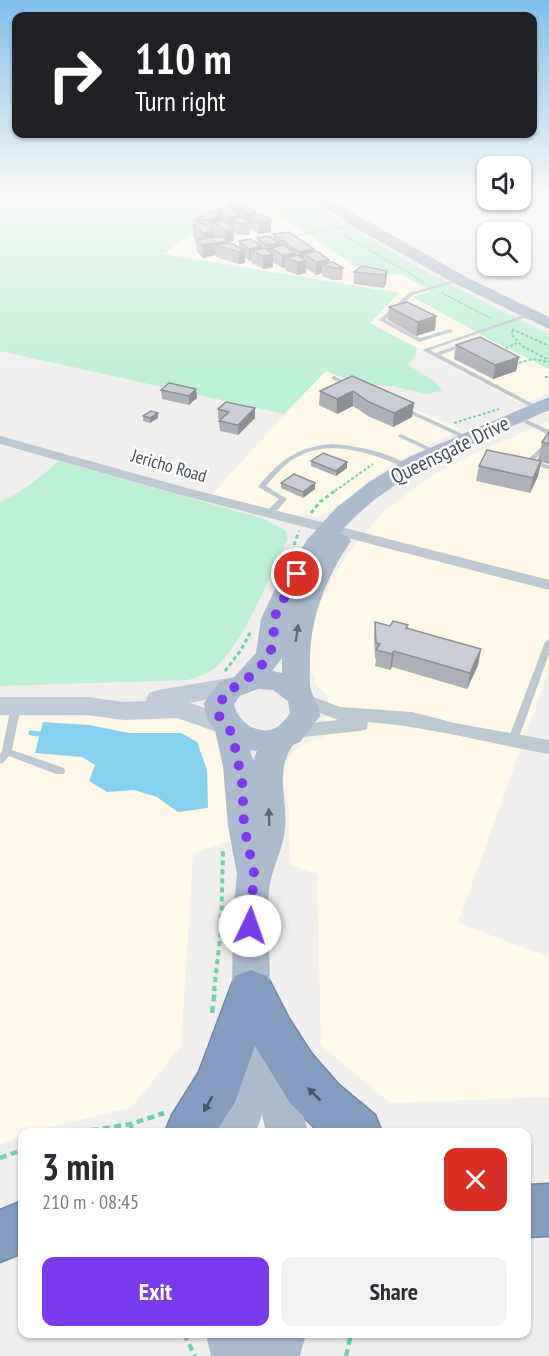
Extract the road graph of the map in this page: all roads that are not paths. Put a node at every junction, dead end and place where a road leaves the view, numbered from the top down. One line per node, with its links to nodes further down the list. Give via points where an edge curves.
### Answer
1 (417, 256): 2 (main road)
2 (460, 280): 3 (main road); 5 (lane, via 411,294 382,320 419,340)
3 (529, 315): 4 (main road); 7 (lane, via 426,350)
4 (549, 324)
5 (450, 331)
6 (471, 346): 7 (lane, via 466,343)
7 (435, 355): 9 (lane)
8 (456, 357): 9 (lane)
9 (446, 361): 13 (lane)
10 (334, 378): 11 (lane)
11 (355, 387)
12 (398, 406): 16 (lane)
13 (541, 412): 14 (lane); 16 (main road, Queensgate Drive); 23 (main road, Queensgate Drive, via 432,466 386,497)
14 (549, 434)
15 (401, 436): 19 (lane)
16 (467, 438): 19 (main road, Queensgate Drive)
17 (0, 440): 22 (street, Jericho Road)
18 (549, 442): 21 (lane, via 528,462)
19 (435, 452): 20 (main road, Queensgate Drive)
20 (408, 467): 22 (lane, via 373,452 314,447 288,459 262,487 283,499); 23 (main road, Queensgate Drive)
21 (549, 467)
22 (270, 513): 23 (street, Jericho Road)
23 (328, 526): 24 (street, Jericho Road); 26 (main road, Queensgate Drive, via 279,605 268,659); 27 (main road, one-way to 23, via 295,650 298,627 326,562 334,534)
24 (549, 585)
25 (549, 642): 33 (lane)
26 (234, 680): 27 (main road, via 267,679 288,685); 29 (main road, via 169,698); 30 (main road, via 218,708)
27 (300, 695): 31 (street, via 338,713 412,719); 32 (main road, via 305,716)
28 (8, 706): 29 (main road); 35 (lane)
29 (87, 706): 30 (main road, via 124,711 183,710)
30 (227, 728): 32 (main road, via 254,740); 37 (main road, via 239,761 244,826)
31 (455, 730): 32 (street, via 352,724); 33 (street)
32 (288, 734): 37 (main road, one-way to 32, via 269,826 265,769 270,754)
33 (513, 740): 34 (street)
34 (549, 747)
35 (4, 756): 36 (lane)
36 (60, 771)
37 (254, 873): 38 (main road)
38 (251, 990): 39 (highway, one-way to 39, via 218,1085); 40 (main road, via 243,1106); 41 (main road); 42 (highway, one-way to 38, via 314,1096 290,1068)
39 (180, 1120)
40 (237, 1128)
41 (285, 1128)
42 (353, 1128)
43 (18, 1229): 44 (highway)
44 (0, 1236)
45 (231, 1338): 47 (main road)
46 (281, 1338): 48 (main road)
47 (237, 1356)
48 (275, 1356)

